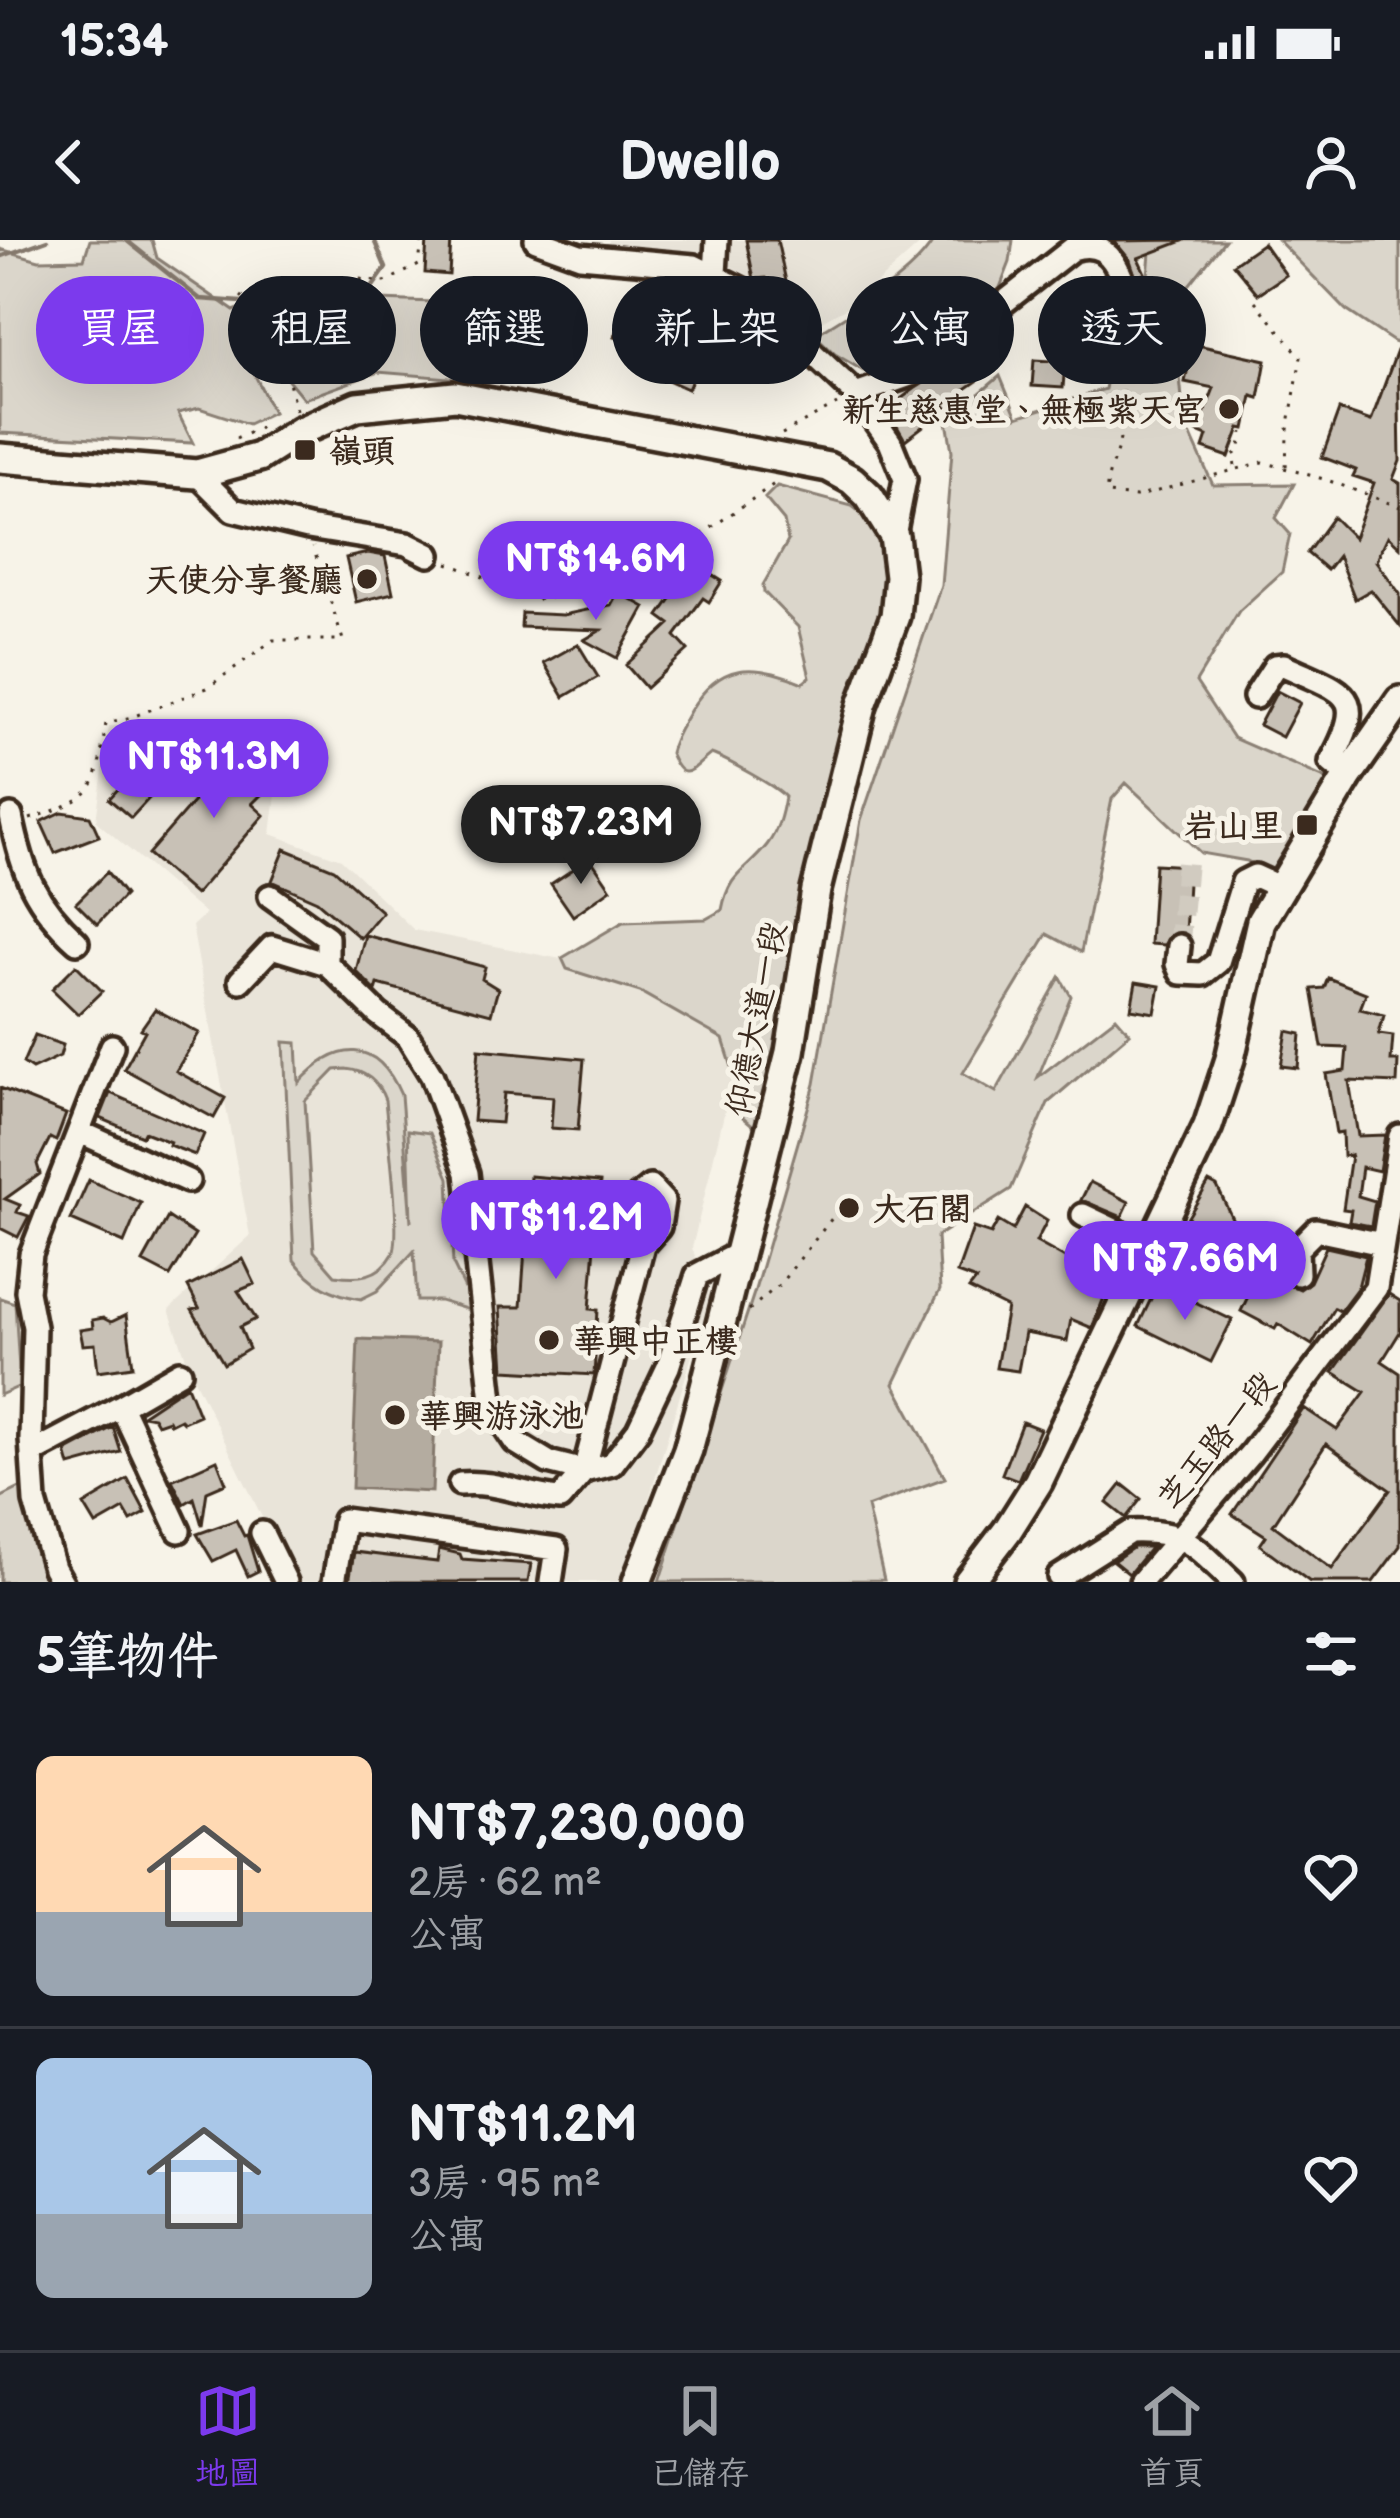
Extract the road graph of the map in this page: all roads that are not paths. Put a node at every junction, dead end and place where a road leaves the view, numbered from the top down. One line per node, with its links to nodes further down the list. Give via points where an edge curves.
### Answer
1 (536, 240): 3 (street, via 580,256 663,260)
2 (717, 240): 3 (street)
3 (715, 274): 5 (street, via 748,293)
4 (1120, 276): 5 (street, via 1098,247 1072,249 913,374)
5 (856, 394): 8 (street, via 905,479)
6 (0, 458): 7 (main road)
7 (197, 474): 8 (main road, via 259,457 357,406 455,396 828,467 869,496); 9 (street, via 233,510)
8 (894, 536): 28 (main road, 仰德大道一段, via 895,616 862,705 816,890 790,1052)
9 (429, 555)
10 (1255, 697): 12 (street, via 1284,665 1342,692 1351,726 1331,762)
11 (1400, 700): 12 (main road)
12 (1348, 776): 14 (main road)
13 (12, 821): 16 (street, via 41,907)
14 (1279, 887): 17 (street, via 1256,876 1244,882 1218,962 1203,974 1181,973); 27 (main road, via 1261,921 1208,1126)
15 (270, 896): 18 (street, via 326,938)
16 (77, 943)
17 (1179, 946)
18 (327, 964): 19 (street, via 272,947); 35 (street, via 408,1037 432,1076 467,1173 493,1408 515,1442)
19 (240, 981)
20 (112, 1046): 21 (street)
21 (80, 1132): 23 (street); 34 (street, via 32,1254)
22 (1400, 1136): 25 (street, 芝玉路一段)
23 (188, 1181)
24 (1083, 1215): 27 (street)
25 (1382, 1244): 30 (street, via 1316,1230 1297,1249); 31 (street, 芝玉路一段)
26 (644, 1245): 35 (street)
27 (1150, 1246): 46 (main road, via 1038,1482)
28 (739, 1253): 35 (street, via 697,1275 638,1430 612,1464); 45 (main road, 仰德大道一段, via 688,1450)
29 (1400, 1266): 31 (street)
30 (1298, 1274)
31 (1376, 1288): 39 (street, 芝玉路一段)
32 (180, 1372): 33 (street)
33 (122, 1406): 34 (street); 37 (street)
34 (32, 1453): 41 (street, via 35,1502)
35 (584, 1471): 36 (street, via 560,1499 482,1481)
36 (460, 1484)
37 (179, 1531)
38 (262, 1533): 42 (street)
39 (1182, 1536): 40 (street, via 1130,1532); 47 (street, 芝玉路一段); 48 (street)
40 (1059, 1577)
41 (62, 1582)
42 (286, 1582)
43 (334, 1582): 44 (street, via 344,1520 556,1549)
44 (551, 1582)
45 (637, 1582)
46 (968, 1582)
47 (1141, 1582)
48 (1233, 1582)

